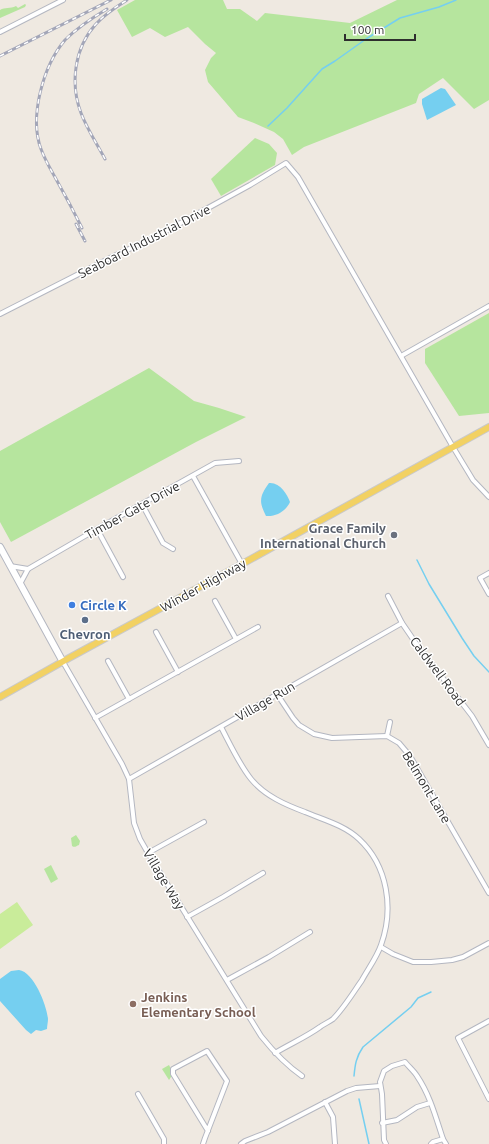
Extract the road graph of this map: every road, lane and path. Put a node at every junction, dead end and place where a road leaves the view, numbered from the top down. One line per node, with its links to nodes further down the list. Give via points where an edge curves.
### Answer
1 (63, 0): 2 (street)
2 (0, 32)
3 (489, 306): 5 (street)
4 (0, 314): 5 (street, Seaboard Industrial Drive, via 159,235 286,163 298,177)
5 (401, 356): 7 (street)
6 (489, 427): 7 (main road, Winder Highway)
7 (453, 447): 10 (street, via 473,480); 15 (main road, Winder Highway)
8 (239, 461): 9 (street, Timber Gate Drive, via 215,463)
9 (193, 476): 11 (street, Timber Gate Drive); 15 (street)
10 (489, 497)
11 (142, 504): 12 (street, Timber Gate Drive); 14 (street, via 163,543)
12 (97, 530): 17 (street, Timber Gate Drive); 19 (street)
13 (0, 547): 16 (street)
14 (173, 549)
15 (242, 564): 29 (main road, Winder Highway)
16 (10, 566): 17 (street); 20 (street)
17 (28, 569): 20 (street)
18 (489, 573): 21 (street, via 480,578)
19 (123, 577)
20 (20, 584): 29 (street)
21 (489, 594)
22 (388, 596): 24 (street, Caldwell Road)
23 (215, 602): 27 (street)
24 (402, 623): 31 (street, Village Run); 38 (street, Caldwell Road, via 472,716)
25 (258, 627): 27 (street)
26 (156, 632): 30 (street)
27 (236, 639): 30 (street)
28 (108, 661): 33 (street)
29 (63, 662): 32 (main road, Winder Highway); 34 (street, Village Way)
30 (178, 672): 33 (street)
31 (278, 694): 36 (street, Village Run); 37 (street, via 299,725 314,734 332,738)
32 (0, 697)
33 (129, 699): 34 (street)
34 (95, 718): 39 (street, Village Way)
35 (390, 722): 37 (street)
36 (221, 727): 39 (street, Village Run); 47 (street, via 244,769 263,790 280,802 346,829 372,854 385,882 388,904 386,929)
37 (387, 736): 43 (street, Belmont Lane, via 399,743 410,756)
38 (489, 745)
39 (128, 779): 41 (street, Village Way, via 134,823)
40 (204, 822): 41 (street)
41 (148, 853): 44 (street, Village Way)
42 (263, 873): 44 (street)
43 (489, 893)
44 (187, 917): 48 (street, Village Way)
45 (310, 932): 48 (street)
46 (489, 944): 47 (street, via 463,957 430,962 413,962)
47 (381, 947): 50 (street, via 351,997 332,1019)
48 (227, 980): 50 (street, Village Way, via 261,1036)
49 (489, 1021): 54 (street, via 458,1038)
50 (275, 1053): 51 (street, Village Way)
51 (302, 1076)
52 (380, 1086): 55 (street, via 356,1088); 56 (street, via 384,1071 405,1062 423,1086); 57 (street)
53 (138, 1094): 60 (street, via 164,1139)
54 (489, 1099)
55 (325, 1102): 63 (street); 64 (street, via 333,1118)
56 (430, 1103): 57 (street, via 416,1107 397,1120); 59 (street)
57 (382, 1123): 65 (street)
58 (208, 1130): 58 (street, via 226,1080 207,1051 173,1069); 62 (street)
59 (443, 1139): 66 (street); 67 (street)
60 (164, 1144): 61 (street)
61 (171, 1144)
62 (203, 1144)
63 (241, 1144)
64 (335, 1144)
65 (386, 1144)
66 (431, 1144)
67 (446, 1144)

